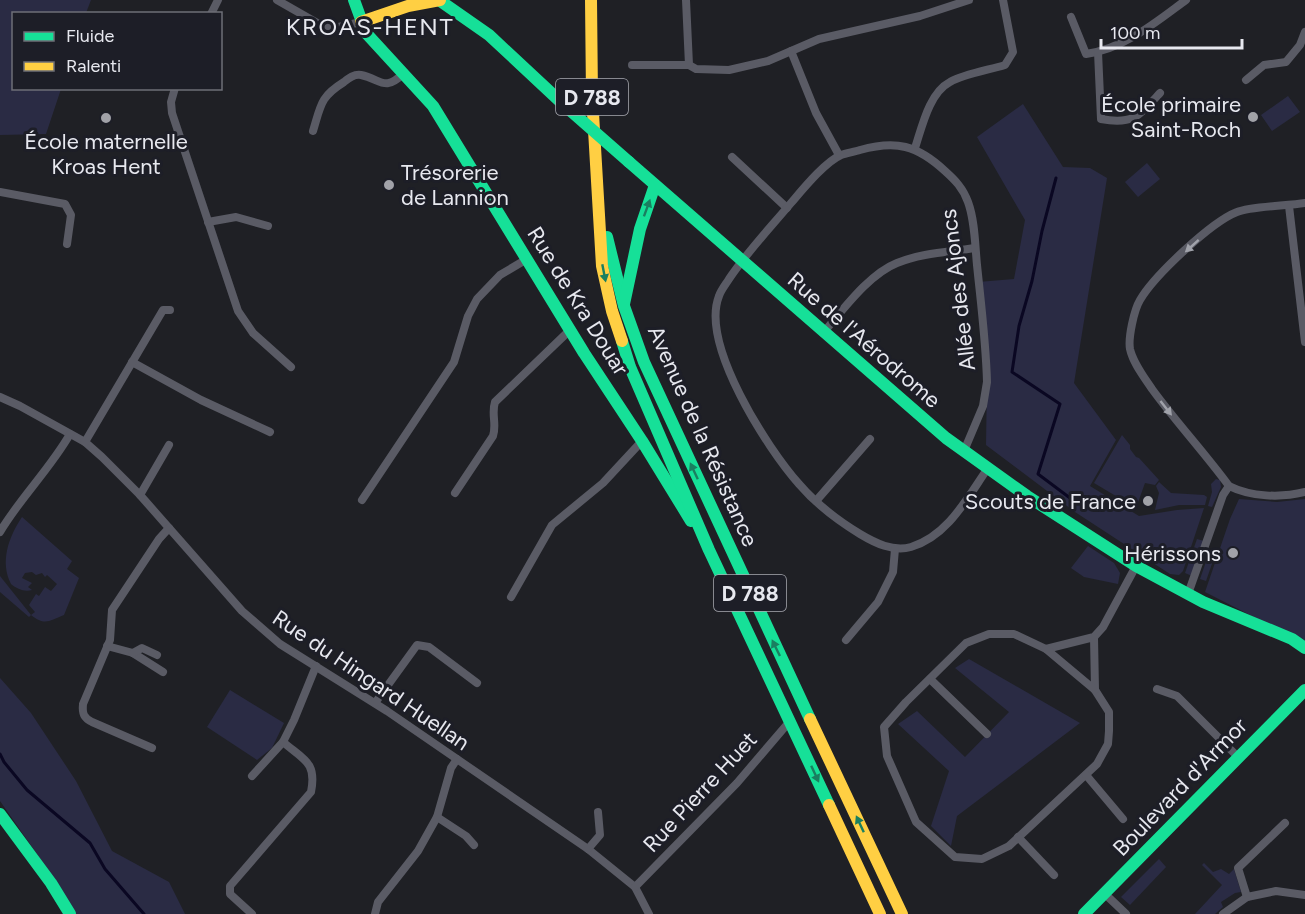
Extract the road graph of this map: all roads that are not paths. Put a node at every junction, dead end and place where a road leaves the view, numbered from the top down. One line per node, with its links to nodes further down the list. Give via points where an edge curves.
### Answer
1 (277, 0): 10 (street, via 319,24 334,28)
2 (354, 0): 10 (main road, Rue de Kra Douar)
3 (440, 0): 10 (main road); 24 (main road, Rue de l'Aérodrome, bridge, via 476,25)
4 (591, 0): 26 (main road, Avenue de la Résistance / D 788)
5 (686, 0): 15 (street)
6 (969, 0): 12 (street, via 920,16 819,39)
7 (1003, 0): 21 (street, via 1013,52 1005,65 951,81 940,90)
8 (1186, 0): 13 (street, via 1139,33)
9 (1071, 17): 13 (street, via 1086,54)
10 (361, 22): 16 (main road, Rue de Kra Douar, via 366,33)
11 (1305, 32): 17 (street, via 1286,62 1264,65)
12 (791, 51): 15 (street, via 729,70 696,69); 22 (street, via 816,113)
13 (1098, 52): 19 (street, via 1101,119 1119,122 1141,114)
14 (632, 65): 15 (street)
15 (689, 65)
16 (403, 74): 20 (street, via 387,84 352,76 325,96); 34 (main road, Rue de Kra Douar, via 436,111)
17 (1246, 80)
18 (174, 90): 30 (street, via 172,113)
19 (1160, 93)
20 (313, 131)
21 (915, 148): 22 (street, via 872,147); 33 (street, Allée des Ajoncs, via 959,184 969,203)
22 (839, 155): 29 (street)
23 (732, 157): 29 (street)
24 (656, 185): 35 (main road, Rue de l'Aérodrome); 36 (main road, one-way to 24, via 640,229)
25 (0, 192): 32 (street, via 65,204 71,215)
26 (597, 194): 36 (main road, Avenue de la Résistance / D 788); 61 (main road, Avenue de la Résistance / D 788, one-way to 61, via 602,266 612,311 630,368)
27 (1305, 203): 28 (street)
28 (1289, 206): 40 (street); 52 (street, one-way to 52, via 1238,211 1216,224 1147,290 1138,302 1132,325 1130,349 1142,374)
29 (787, 208): 35 (street)
30 (208, 222): 31 (street, via 236,216); 42 (street, via 234,303 243,319)
31 (268, 226)
32 (67, 244)
33 (975, 248): 39 (street, via 896,263 881,272); 50 (street, Allée des Ajoncs, via 987,382 980,415)
34 (527, 259): 38 (main road, Rue de Kra Douar); 56 (street, via 500,275 477,299 454,362)
35 (741, 261): 39 (main road, Rue de l'Aérodrome); 57 (street, via 718,296 715,327 725,361 770,447)
36 (624, 306): 106 (main road, Avenue de la Résistance / D 788, one-way to 36, via 726,542 644,362)
37 (170, 310): 41 (street, via 163,310)
38 (570, 330): 47 (main road, Rue de Kra Douar); 54 (street, via 497,399 493,406 493,436)
39 (823, 333): 50 (main road, Rue de l'Aérodrome)
40 (1305, 342)
41 (132, 362): 44 (street); 48 (street)
42 (291, 367)
43 (0, 398): 45 (street, Rue du Hingard Huellan)
44 (270, 432)
45 (70, 434): 48 (street, Rue du Hingard Huellan); 59 (street)
46 (870, 439): 57 (street)
47 (642, 441): 61 (main road, Rue de Kra Douar); 64 (street, via 603,483 552,525)
48 (85, 442): 55 (street, Rue du Hingard Huellan)
49 (169, 445): 55 (street)
50 (964, 451): 51 (main road, Rue de l'Aérodrome)
51 (988, 468): 60 (street, via 942,530 910,547); 62 (main road, Rue de l'Aérodrome)
52 (1229, 486): 53 (street, via 1275,496); 63 (street)
53 (1305, 492)
54 (455, 493)
55 (140, 495): 58 (street, Rue du Hingard Huellan)
56 (362, 500)
57 (816, 501): 60 (street, via 837,520)
58 (169, 528): 67 (street, via 112,610); 72 (street, Rue du Hingard Huellan, via 242,611 280,644)
59 (0, 532)
60 (895, 549): 66 (street, via 893,572 878,602)
61 (709, 550): 80 (main road, Avenue de la Résistance / D 788)
62 (1136, 566): 63 (main road, Rue de l'Aérodrome); 65 (street)
63 (1188, 594): 68 (main road, Rue de l'Aérodrome)
64 (511, 597)
65 (1094, 637): 69 (street); 77 (street)
66 (846, 640)
67 (107, 646): 70 (street); 83 (street, via 82,712 85,718)
68 (1305, 648)
69 (1046, 650): 74 (street, via 1014,634 989,634 966,643); 77 (street)
70 (133, 653): 71 (street, via 142,648); 73 (street)
71 (157, 655)
72 (316, 666): 79 (street, Rue du Hingard Huellan); 82 (street)
73 (163, 672)
74 (930, 679): 81 (street); 93 (street, via 884,727 887,756 916,822 955,857 982,859)
75 (477, 683): 79 (street, via 429,647 417,645)
76 (1157, 689): 84 (street, via 1178,696)
77 (1095, 690): 86 (street, via 1108,712 1108,744)
78 (1305, 690): 84 (main road, Boulevard d'Armor)
79 (375, 703): 85 (street, Rue du Hingard Huellan)
80 (790, 721): 97 (street, Rue Pierre Huet, via 737,783); 105 (main road, Avenue de la Résistance / D 788, one-way to 105)
81 (987, 734)
82 (283, 742): 87 (street); 102 (street, via 310,765 314,777 311,792 230,886 230,894)
83 (152, 748)
84 (1238, 757): 98 (main road, Boulevard d'Armor)
85 (457, 759): 90 (street, via 450,768); 95 (street, Rue du Hingard Huellan)
86 (1086, 775): 91 (street); 93 (street)
87 (252, 776)
88 (598, 812): 95 (street, via 600,835)
89 (0, 814): 101 (main road)
90 (437, 817): 94 (street); 103 (street, via 418,851 378,902)
91 (1123, 819)
92 (1285, 823): 100 (street, via 1238,868)
93 (1018, 837): 96 (street)
94 (474, 845)
95 (588, 849): 97 (street, Rue du Hingard Huellan)
96 (1054, 876)
97 (635, 887): 104 (street, Rue du Hingard Huellan)
98 (1105, 894): 107 (main road, Boulevard d'Armor); 108 (street)
99 (1305, 895): 100 (street, via 1276,891)
100 (1247, 897): 109 (street)
101 (70, 914)
102 (252, 914)
103 (375, 914)
104 (649, 914)
105 (880, 914)
106 (904, 914)
107 (1084, 914)
108 (1126, 914)
109 (1223, 914)

